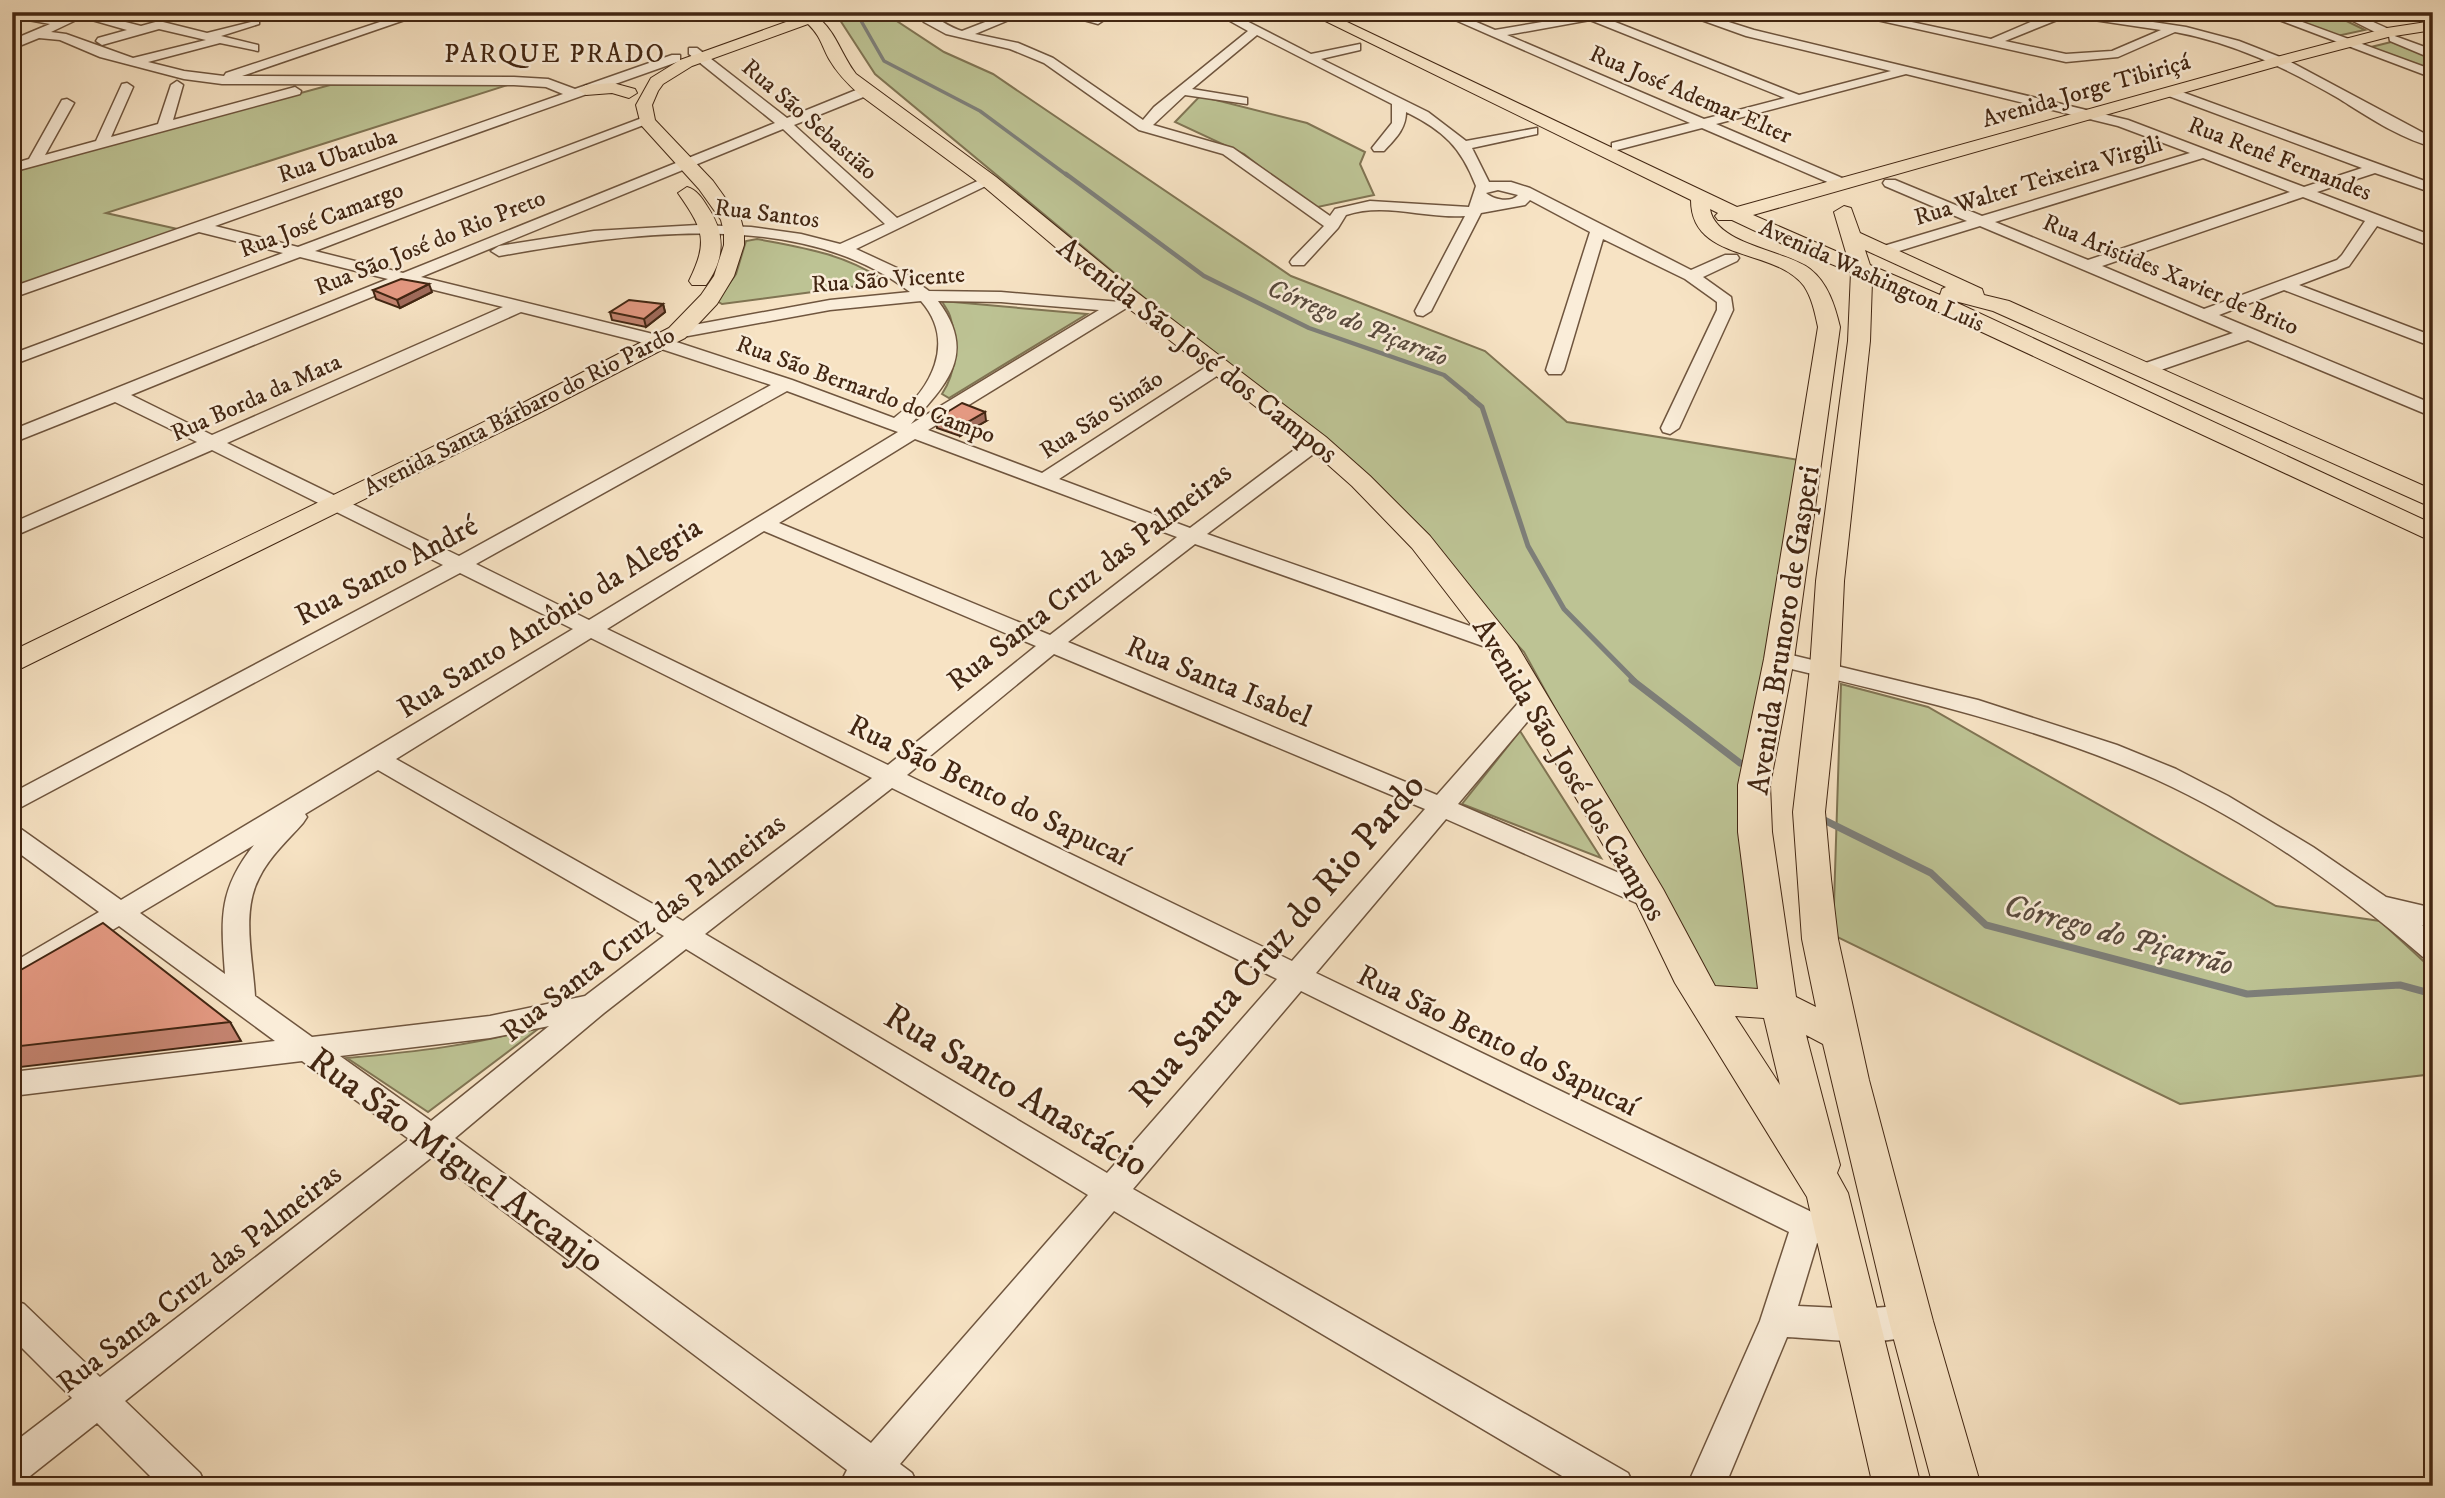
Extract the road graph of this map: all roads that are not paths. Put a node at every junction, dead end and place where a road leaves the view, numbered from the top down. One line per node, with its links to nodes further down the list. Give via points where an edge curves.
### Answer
1 (87, 12): 24 (street)
2 (108, 12): 28 (street, via 96,18)
3 (422, 12): 29 (street)
4 (920, 12): 34 (street, via 939,27)
5 (1023, 12): 34 (street)
6 (1061, 12): 22 (street)
7 (1220, 12): 30 (street)
8 (1314, 12): 100 (main road, Avenida Washington Luis)
9 (1335, 12): 85 (main road, Avenida Washington Luis)
10 (1443, 12): 35 (street, Rua José Ademar Elter)
11 (1685, 12): 54 (street, Rua Renê Fernandes)
12 (1847, 12): 41 (street)
13 (2341, 12): 36 (street)
14 (12, 13): 19 (street)
15 (2062, 13): 27 (street); 41 (street)
16 (2259, 13): 44 (street)
17 (810, 14): 48 (main road); 61 (main road, Avenida São José dos Campos, via 827,34 836,58)
18 (1585, 15): 35 (street); 66 (street)
19 (27, 16): 21 (street); 24 (street)
20 (160, 18): 28 (street); 31 (street); 37 (street, via 154,22 173,16)
21 (12, 20)
22 (1098, 20)
23 (255, 22): 37 (street)
24 (63, 23): 33 (street)
25 (338, 24): 29 (street)
26 (2433, 25): 36 (main road, Avenida Jorge Tibiriçá)
27 (2172, 29): 41 (street, via 2101,57 2044,55); 53 (street, via 2230,41)
28 (140, 30): 39 (street)
29 (368, 30): 38 (street); 47 (street)
30 (1256, 30): 42 (street); 46 (street)
31 (186, 31): 37 (street); 40 (street)
32 (2433, 31): 36 (main road, Avenida Jorge Tibiriçá)
33 (38, 34): 43 (street); 52 (street, via 62,37)
34 (965, 34): 72 (street, via 1046,59)
35 (1494, 34): 76 (street, Rua José Ademar Elter)
36 (2390, 35): 44 (main road, Avenida Jorge Tibiriçá); 49 (street)
37 (218, 36): 47 (street); 52 (street)
38 (394, 36)
39 (102, 41)
40 (156, 41)
41 (1990, 43)
42 (1282, 44): 46 (street); 50 (street)
43 (12, 45)
44 (2352, 46): 53 (main road, Avenida Jorge Tibiriçá); 55 (street)
45 (1356, 47): 50 (street)
46 (1233, 48): 62 (street)
47 (292, 54): 51 (street); 56 (street)
48 (690, 55): 63 (street, Rua Ubatuba); 64 (main road, via 651,71); 74 (street, Rua São Sebastião); 77 (main road, via 657,81)
49 (2433, 55)
50 (1308, 58): 69 (street)
51 (323, 60)
52 (139, 64): 56 (street)
53 (2284, 64): 65 (main road, Avenida Jorge Tibiriçá); 83 (street, via 2383,121)
54 (1905, 71): 66 (street); 73 (street, Rua Renê Fernandes)
55 (2433, 74)
56 (228, 81): 57 (street)
57 (295, 82): 58 (street); 70 (street)
58 (325, 82): 63 (street, via 514,81 548,83); 70 (street)
59 (177, 85): 75 (street)
60 (127, 87): 82 (street)
61 (866, 91): 74 (street, Rua São José do Rio Preto); 93 (main road, Avenida São José dos Campos)
62 (1182, 91): 67 (street); 71 (street)
63 (581, 92): 64 (main road, via 613,88); 107 (street, Rua Ubatuba)
64 (629, 93): 77 (main road, via 625,109)
65 (2178, 94): 73 (main road, Avenida Jorge Tibiriçá); 92 (street)
66 (1799, 99): 76 (street)
67 (1242, 101)
68 (67, 103): 88 (street)
69 (1398, 103): 79 (street); 80 (street)
70 (234, 106): 75 (street)
71 (1159, 110): 72 (street); 78 (street)
72 (1122, 111): 78 (street)
73 (2102, 117): 87 (street, Rua Renê Fernandes); 94 (main road, Avenida Jorge Tibiriçá); 95 (main road, Avenida Jorge Tibiriçá)
74 (784, 123): 90 (street, Rua São José do Rio Preto); 105 (street, Rua São Sebastião)
75 (165, 124): 82 (street)
76 (1701, 124): 85 (street); 95 (street, Rua José Ademar Elter)
77 (638, 125): 90 (main road); 115 (street, Rua José Camargo)
78 (1144, 127): 106 (street, via 1214,144)
79 (1445, 129): 80 (street); 84 (street)
80 (1408, 130): 86 (street)
81 (1532, 131): 84 (street)
82 (102, 142): 88 (street)
83 (2433, 143)
84 (1465, 145): 89 (street)
85 (1617, 146): 108 (main road, Avenida Washington Luis)
86 (1379, 148)
87 (2206, 153): 97 (street, Rua Renê Fernandes); 104 (street, Rua Walter Teixeira Virgili)
88 (34, 162): 91 (street)
89 (1474, 162): 98 (street); 101 (street)
90 (676, 167): 109 (main road); 111 (main road, via 722,206); 119 (street, Rua São José do Rio Preto)
91 (12, 168)
92 (2375, 168): 96 (street); 97 (street)
93 (989, 181): 105 (street); 127 (main road, Avenida São José dos Campos)
94 (1890, 183): 102 (main road, Avenida Jorge Tibiriçá, via 1855,194); 104 (street, Rua Aristides Xavier de Brito)
95 (1844, 184): 99 (main road, Avenida Jorge Tibiriçá)
96 (2433, 189)
97 (2304, 192): 103 (street, Rua Renê Fernandes); 120 (street)
98 (1521, 194): 101 (street, via 1504,204); 101 (street, via 1499,185); 110 (street, via 1553,205)
99 (1812, 194): 102 (main road); 108 (main road, Avenida Jorge Tibiriçá)
100 (1700, 195): 108 (main road, Avenida Washington Luis); 108 (main road, via 1704,223 1718,236)
101 (1477, 205): 106 (street, via 1452,214 1365,205 1340,212); 130 (street)
102 (1844, 212): 121 (main road)
103 (2374, 219): 112 (street, Rua Renê Fernandes); 124 (street, via 2343,263)
104 (1982, 222): 116 (street, Rua Walter Teixeira Virgili); 120 (street, Rua Aristides Xavier de Brito)
105 (894, 224): 113 (street)
106 (1333, 225): 118 (street)
107 (198, 227): 115 (street, Rua São Bernardo do Campo); 126 (street, Rua Ubatuba)
108 (1740, 229): 121 (main road, Avenida Washington Luis); 121 (main road, via 1799,270); 121 (main road, via 1828,250); 122 (street)
109 (711, 230): 111 (street, Rua Santos); 119 (street, Rua Santos, via 587,235); 134 (main road, Avenida Santa Bárbaro do Rio Pardo, via 713,251 699,281)
110 (1598, 231): 114 (street); 117 (street)
111 (734, 232): 113 (street, Rua Santos); 132 (main road, Avenida Santa Bárbaro do Rio Pardo, via 724,276)
112 (2433, 242)
113 (843, 248): 125 (street, Rua Santos)
114 (1636, 250): 117 (street); 122 (street)
115 (299, 251): 123 (street, Rua São Bernardo do Campo); 137 (street, Rua José Camargo)
116 (1883, 251): 121 (main road); 128 (main road)
117 (1588, 259): 141 (street)
118 (1298, 262)
119 (437, 265): 123 (street, Rua São José do Rio Preto)
120 (2086, 266): 131 (street, Rua Aristides Xavier de Brito)
121 (1847, 273): 128 (main road, Avenida Washington Luis); 138 (main road, Avenida Washington Luis, via 1906,287); 162 (main road, Avenida Brunoro de Gasperi, via 1826,309 1829,327); 164 (main road, Avenida Brunoro de Gasperi, via 1859,341 1830,581)
122 (1691, 276): 145 (street, via 1725,301 1725,310)
123 (402, 278): 129 (street, Rua São Bernardo do Campo); 143 (street, Rua São José do Rio Preto)
124 (2285, 285): 131 (street); 135 (street)
125 (920, 291): 127 (street, Rua São Vicente); 132 (street, Rua São Vicente, via 854,292); 134 (street, Rua São Vicente); 146 (street, via 943,323 945,362 934,391)
126 (12, 293)
127 (1130, 304): 139 (main road, Avenida São José dos Campos); 146 (street, Rua Santo Antônio da Alegria)
128 (2001, 306): 136 (main road, Avenida Washington Luis)
129 (518, 307): 134 (street, Rua São Bernardo do Campo); 149 (street, Rua Borda da Mata)
130 (1423, 311)
131 (2203, 315): 133 (street, Rua Aristides Xavier de Brito)
132 (692, 320): 134 (main road, Avenida Santa Bárbaro do Rio Pardo)
133 (2248, 334): 140 (street); 144 (street, Rua Aristides Xavier de Brito)
134 (660, 338): 142 (street, Rua São Bernardo do Campo); 151 (main road, Avenida Santa Bárbaro do Rio Pardo)
135 (2433, 342)
136 (2101, 351): 138 (main road, via 2074,353); 140 (main road, Avenida Washington Luis)
137 (12, 360)
138 (2066, 363): 155 (main road, Avenida Washington Luis)
139 (1220, 366): 148 (main road, Avenida São José dos Campos); 150 (street, Rua São Simão)
140 (2143, 369): 152 (main road, Avenida Washington Luis)
141 (1555, 370)
142 (786, 384): 146 (street, Rua São Bernardo do Campo); 157 (street, Rua Santo André)
143 (116, 395): 147 (street, Rua São José do Rio Preto); 149 (street, Rua São Bento do Sapucaí)
144 (2431, 409)
145 (1670, 428)
146 (903, 429): 150 (street, Rua São Bernardo do Campo); 153 (street, Rua Santo Antônio da Alegria)
147 (12, 437)
148 (1317, 442): 156 (street, Rua Santa Cruz das Palmeiras); 161 (main road, Avenida São José dos Campos, via 1421,542)
149 (213, 443): 151 (street, Rua São Bento do Sapucaí); 154 (street, Rua Borda da Mata)
150 (1044, 480): 156 (street, Rua São Bernardo do Campo)
151 (326, 499): 157 (street, Rua São Bento do Sapucaí); 159 (main road, Avenida Santa Bárbaro do Rio Pardo); 163 (main road, Avenida Santa Bárbaro do Rio Pardo)
152 (2433, 500)
153 (762, 523): 158 (street, Rua Santo Antônio da Alegria); 160 (street, Rua Santa Isabel)
154 (12, 531)
155 (2432, 533)
156 (1193, 536): 160 (street, Rua Santa Cruz das Palmeiras); 161 (street, Rua São Bernardo do Campo)
157 (457, 566): 158 (street, Rua São Bento do Sapucaí); 169 (street, Rua Santo André)
158 (591, 629): 166 (street, Rua Santo Antônio da Alegria); 167 (street, Rua São Bento do Sapucaí)
159 (12, 641)
160 (1051, 645): 167 (street, Rua Santa Cruz das Palmeiras); 170 (street, Rua Santa Isabel)
161 (1502, 645): 165 (main road, Avenida São José dos Campos)
162 (1779, 659): 164 (street); 183 (main road, Avenida Brunoro de Gasperi, via 1754,785 1755,832)
163 (12, 662)
164 (1825, 668): 173 (street, via 2007,715 2156,770 2231,809); 184 (main road, Avenida Brunoro de Gasperi, via 1809,812 1820,939)
165 (1535, 698): 170 (street, Rua Santa Cruz do Rio Pardo); 172 (main road, Avenida São José dos Campos)
166 (378, 759): 168 (street, Rua Santo Antônio da Alegria); 176 (street, Rua Santo Anastácio)
167 (889, 777): 176 (street, Rua Santa Cruz das Palmeiras); 178 (street, Rua São Bento do Sapucaí)
168 (309, 800): 174 (street, Rua Santo Antônio da Alegria); 181 (street, via 271,842 242,884 238,900)
169 (12, 804)
170 (1440, 806): 172 (street, Rua Santa Isabel); 178 (street, Rua Santa Cruz do Rio Pardo)
171 (12, 835): 174 (street, Rua São Miguel Arcanjo)
172 (1651, 898): 180 (main road, Avenida São José dos Campos)
173 (2383, 906): 175 (street); 177 (street)
174 (118, 912): 179 (street, Rua Santo Antônio da Alegria); 181 (street, Rua São Miguel Arcanjo)
175 (2433, 918)
176 (685, 935): 182 (street, Rua Santa Cruz das Palmeiras); 188 (street, Rua Santo Anastácio)
177 (2433, 950)
178 (1294, 976): 188 (street, Rua Santa Cruz do Rio Pardo); 189 (street, Rua São Bento do Sapucaí)
179 (12, 977)
180 (1704, 999): 183 (main road); 189 (main road, Avenida São José dos Campos)
181 (241, 1001): 185 (street, Rua São Miguel Arcanjo)
182 (594, 1005): 185 (street, via 490,1027); 187 (street, Rua Santa Cruz das Palmeiras)
183 (1779, 1005): 184 (main road); 189 (main road, Avenida Brunoro de Gasperi)
184 (1841, 1036): 192 (main road, Avenida Brunoro de Gasperi)
185 (308, 1049): 186 (street); 187 (street, Rua São Miguel Arcanjo)
186 (12, 1084)
187 (432, 1139): 194 (street, Rua Santa Cruz das Palmeiras); 196 (street, Rua São Miguel Arcanjo)
188 (1110, 1192): 196 (street, Rua Santa Cruz do Rio Pardo); 198 (street, Rua Santo Anastácio)
189 (1824, 1219): 191 (street, via 1797,1252); 193 (main road, Avenida São José dos Campos)
190 (12, 1315): 194 (street)
191 (1777, 1321): 193 (street); 199 (street)
192 (1911, 1321): 193 (street); 201 (main road)
193 (1860, 1325): 200 (main road, Avenida São José dos Campos)
194 (97, 1398): 195 (street, Rua Santa Cruz das Palmeiras); 197 (street)
195 (12, 1466)
196 (877, 1480)
197 (187, 1486)
198 (1615, 1486)
199 (1706, 1486)
200 (1897, 1486)
201 (1957, 1486)

